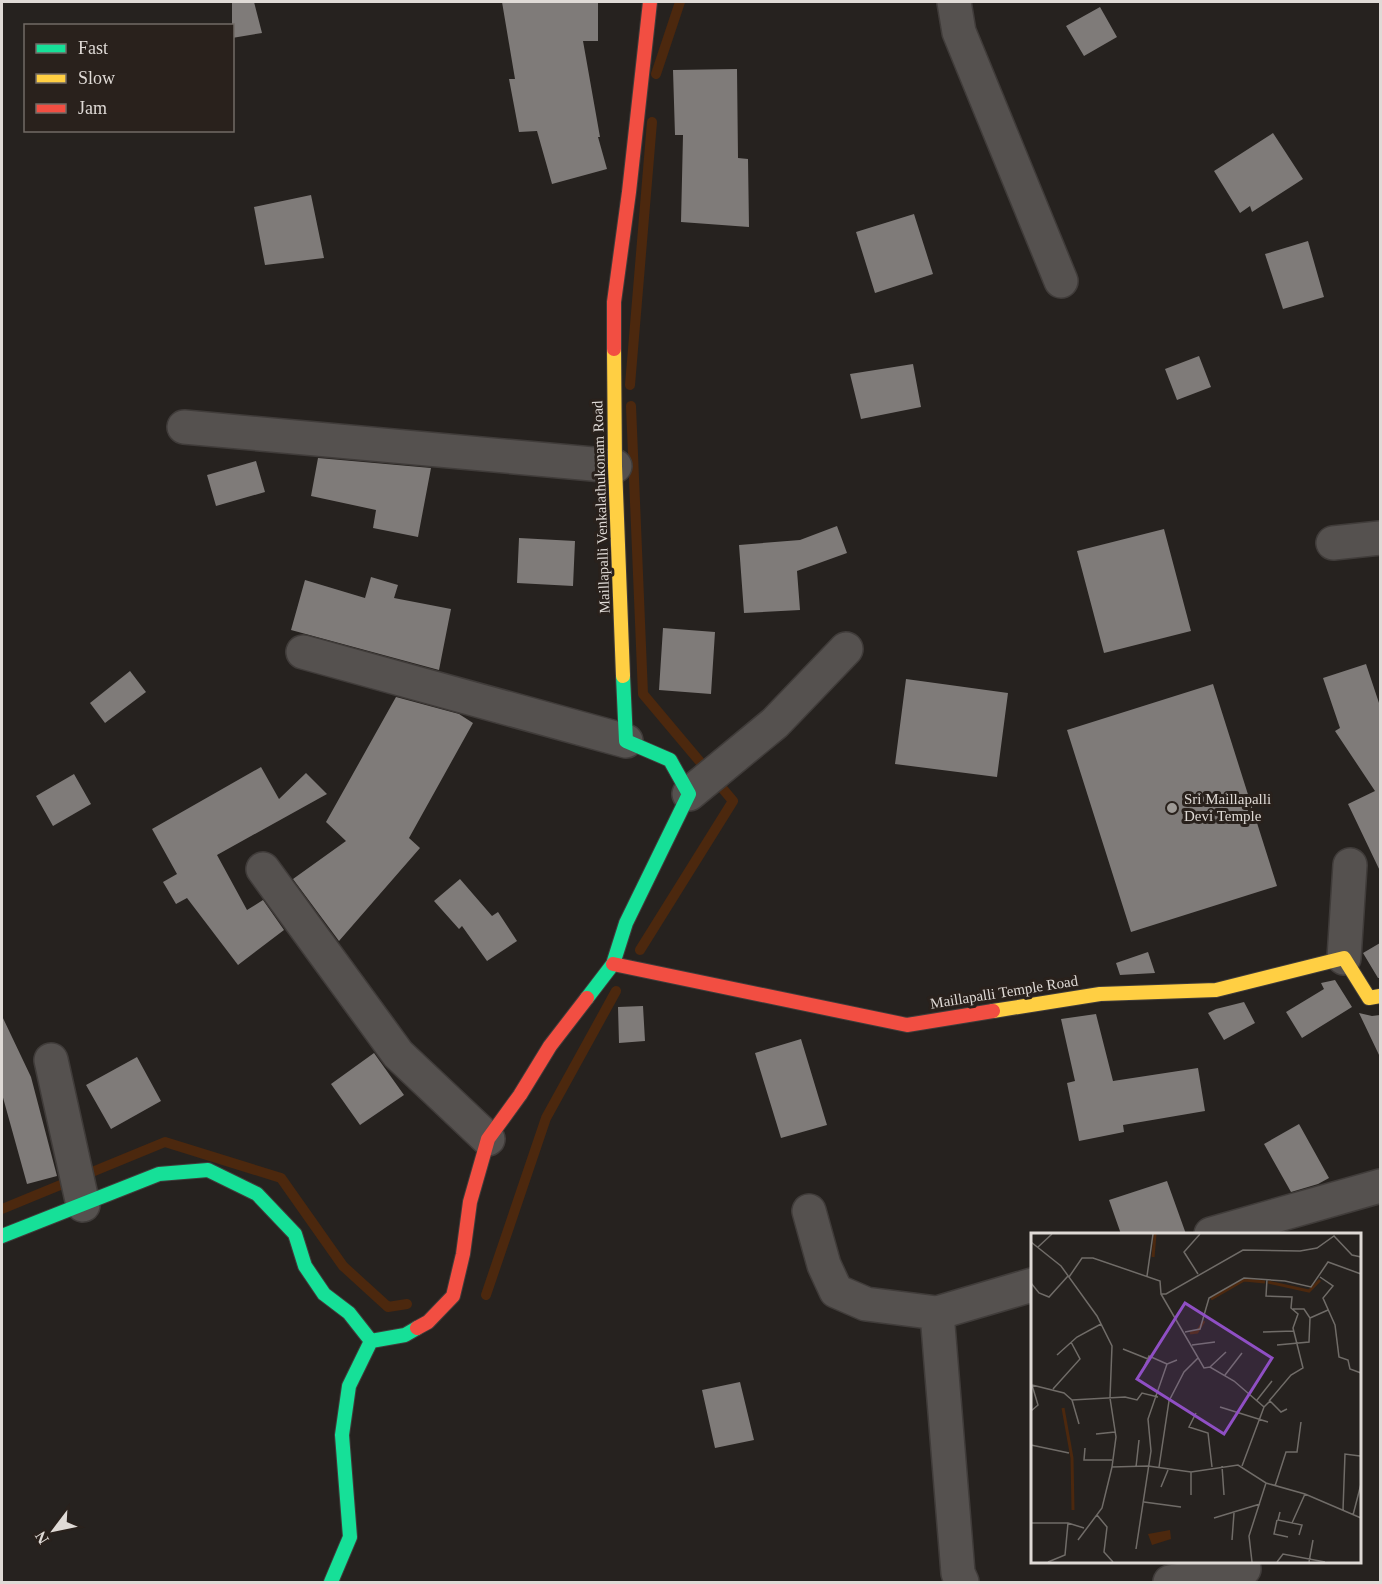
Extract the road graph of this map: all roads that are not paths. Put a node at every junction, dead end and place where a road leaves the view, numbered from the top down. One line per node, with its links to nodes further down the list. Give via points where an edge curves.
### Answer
1 (650, 2): 5 (street, Maillapalli Venkalathukonam Road, via 614,302)
2 (954, 2): 3 (street, via 959,32)
3 (1061, 281)
4 (184, 427): 5 (street)
5 (615, 466): 10 (street, Maillapalli Venkalathukonam Road)
6 (1380, 538): 7 (street)
7 (1333, 543)
8 (846, 649): 11 (street, via 776,723)
9 (303, 652): 10 (street)
10 (626, 741): 11 (street, via 670,760)
11 (688, 794): 15 (street, via 626,923)
12 (1350, 865): 14 (street)
13 (263, 869): 18 (street, via 398,1054)
14 (1344, 958): 15 (street, Maillapalli Temple Road, via 1216,990 1100,994 907,1025); 16 (street, via 1369,998)
15 (613, 964): 18 (street, via 549,1046)
16 (1380, 996)
17 (51, 1060): 20 (street)
18 (488, 1139): 26 (street, via 470,1202 453,1296 428,1322 405,1335)
19 (1380, 1186): 22 (street)
20 (83, 1205): 23 (street); 26 (street, via 159,1174 207,1170 218,1175 257,1194 295,1234 304,1266 324,1294 349,1313)
21 (809, 1211): 25 (street, via 824,1265 836,1291 866,1304)
22 (1215, 1233)
23 (2, 1236)
24 (1031, 1285): 25 (street)
25 (937, 1313): 29 (street, via 958,1574)
26 (371, 1341): 28 (street, via 349,1386 342,1435 350,1537)
27 (1244, 1569): 30 (street)
28 (331, 1582)
29 (962, 1582)
30 (1170, 1582)

